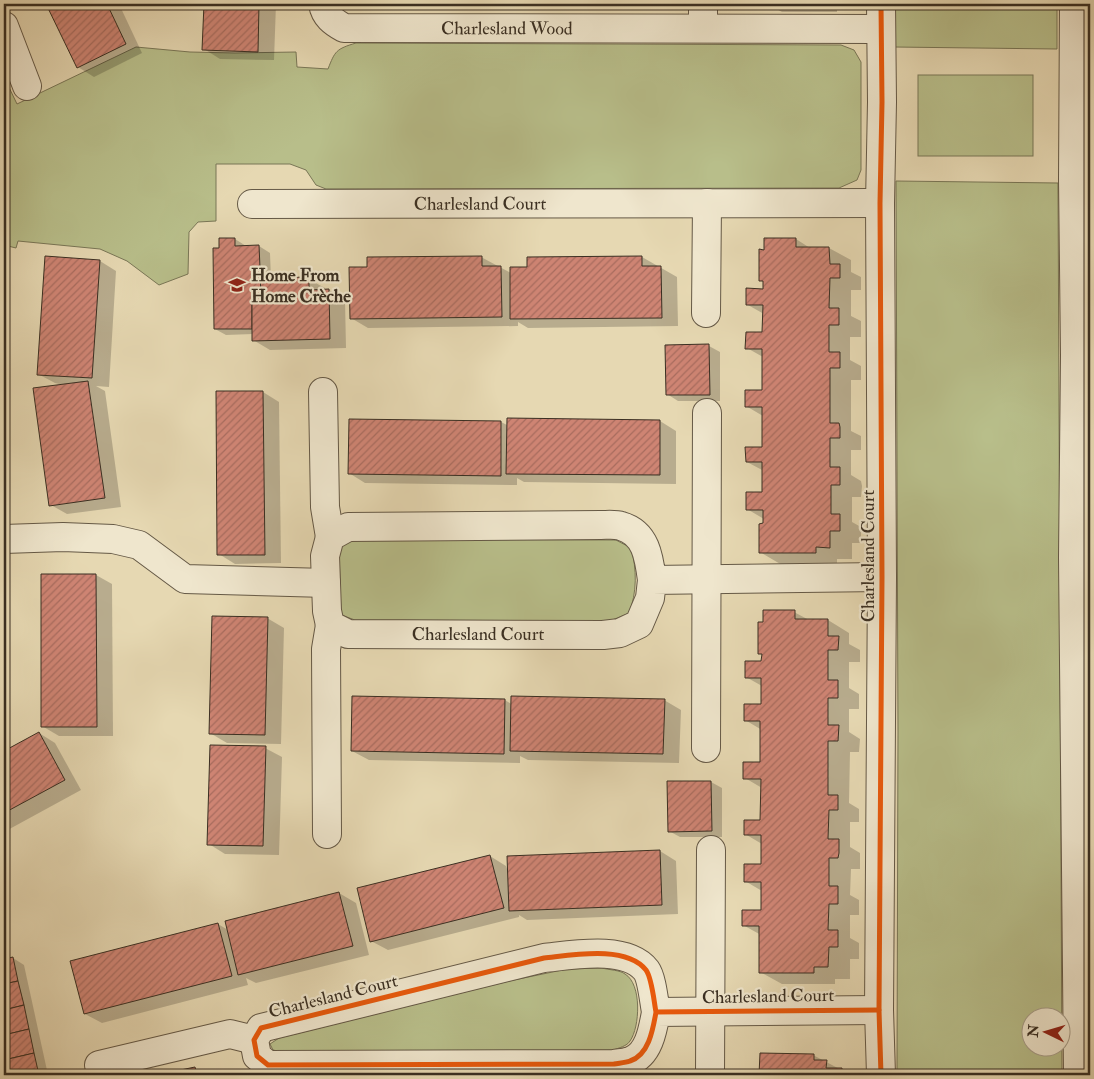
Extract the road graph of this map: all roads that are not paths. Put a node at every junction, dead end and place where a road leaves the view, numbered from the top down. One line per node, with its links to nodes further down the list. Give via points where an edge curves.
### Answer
1 (323, 4): 3 (street, Charlesland Wood, via 325,12 344,28)
2 (1074, 4): 6 (street)
3 (703, 16): 4 (street, Charlesland Wood)
4 (881, 16): 8 (street, Charlesland Wood)
5 (4, 26): 7 (street)
6 (1082, 51): 9 (street)
7 (27, 86)
8 (882, 102): 11 (street, Charlesland Court)
9 (1082, 178): 14 (street)
10 (707, 203): 11 (street, Charlesland Court); 12 (street, Charlesland Court); 13 (street)
11 (880, 203): 20 (street, Charlesland Court)
12 (252, 204)
13 (706, 313)
14 (1083, 355): 19 (street)
15 (323, 392): 17 (street, via 324,507)
16 (706, 413): 21 (street)
17 (330, 537): 22 (street, Charlesland Court, via 348,527 621,526 640,536 649,556); 23 (street, via 325,556)
18 (4, 539): 23 (street, via 114,539 139,545 186,579)
19 (1082, 558): 26 (street)
20 (882, 577): 21 (street, Charlesland Court); 31 (street, Charlesland Court)
21 (706, 578): 22 (street, Charlesland Court); 25 (street)
22 (652, 580): 24 (street, Charlesland Court, via 650,598 638,624 620,633 348,634)
23 (326, 583): 24 (street)
24 (330, 624): 27 (street, via 326,649)
25 (706, 748)
26 (1083, 774): 29 (street)
27 (327, 834)
28 (711, 850): 30 (street, Charlesland Court)
29 (1084, 987): 38 (street)
30 (711, 1010): 31 (street, Charlesland Court); 32 (street, Charlesland Court); 36 (street, Charlesland Court)
31 (880, 1010): 37 (street, Charlesland Court)
32 (656, 1012): 33 (street, Charlesland Court, via 647,971 631,958 583,954 544,958 261,1028); 35 (street, Charlesland Court, via 645,1050 632,1061 614,1064)
33 (254, 1040): 34 (street, Charlesland Court, via 230,1034); 35 (street, Charlesland Court, via 257,1056)
34 (99, 1065)
35 (266, 1070)
36 (710, 1075)
37 (881, 1075)
38 (1078, 1075)

